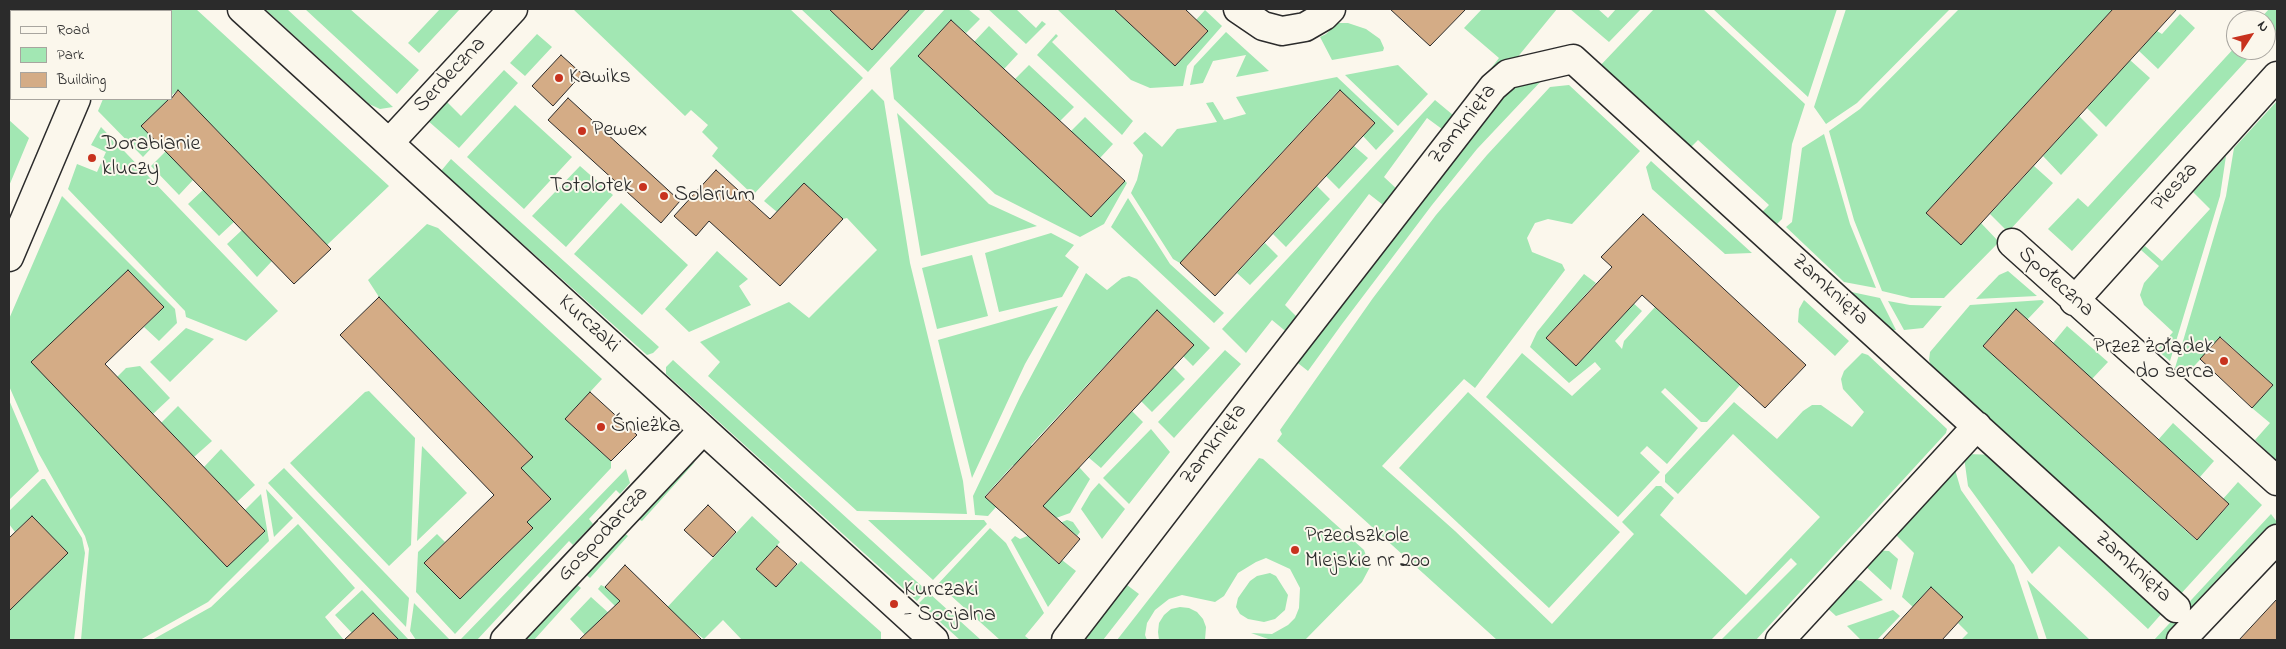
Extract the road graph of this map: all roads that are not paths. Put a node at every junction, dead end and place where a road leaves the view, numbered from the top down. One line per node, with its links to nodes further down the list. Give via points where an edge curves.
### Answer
1 (242, 9): 7 (street, Kurczaki)
2 (513, 9): 7 (street, Serdeczna)
3 (1238, 9): 4 (street, via 1263,26 1282,31 1305,27)
4 (1330, 9)
5 (2277, 76): 10 (street, Piesza)
6 (76, 100): 9 (street)
7 (389, 143): 12 (street, Kurczaki)
8 (2012, 244): 10 (street, Społeczna)
9 (9, 257)
10 (2074, 301): 13 (street, Społeczna)
11 (1977, 426): 15 (street, Zamknięta); 18 (street, Zamknięta, via 1573,59 1508,74 1500,79); 19 (street)
12 (703, 430): 16 (street, Gospodarcza); 17 (street, Kurczaki)
13 (2277, 481)
14 (2277, 539): 20 (street)
15 (2176, 608)
16 (505, 640)
17 (934, 640)
18 (1066, 640)
19 (1780, 640)
20 (2181, 640)

